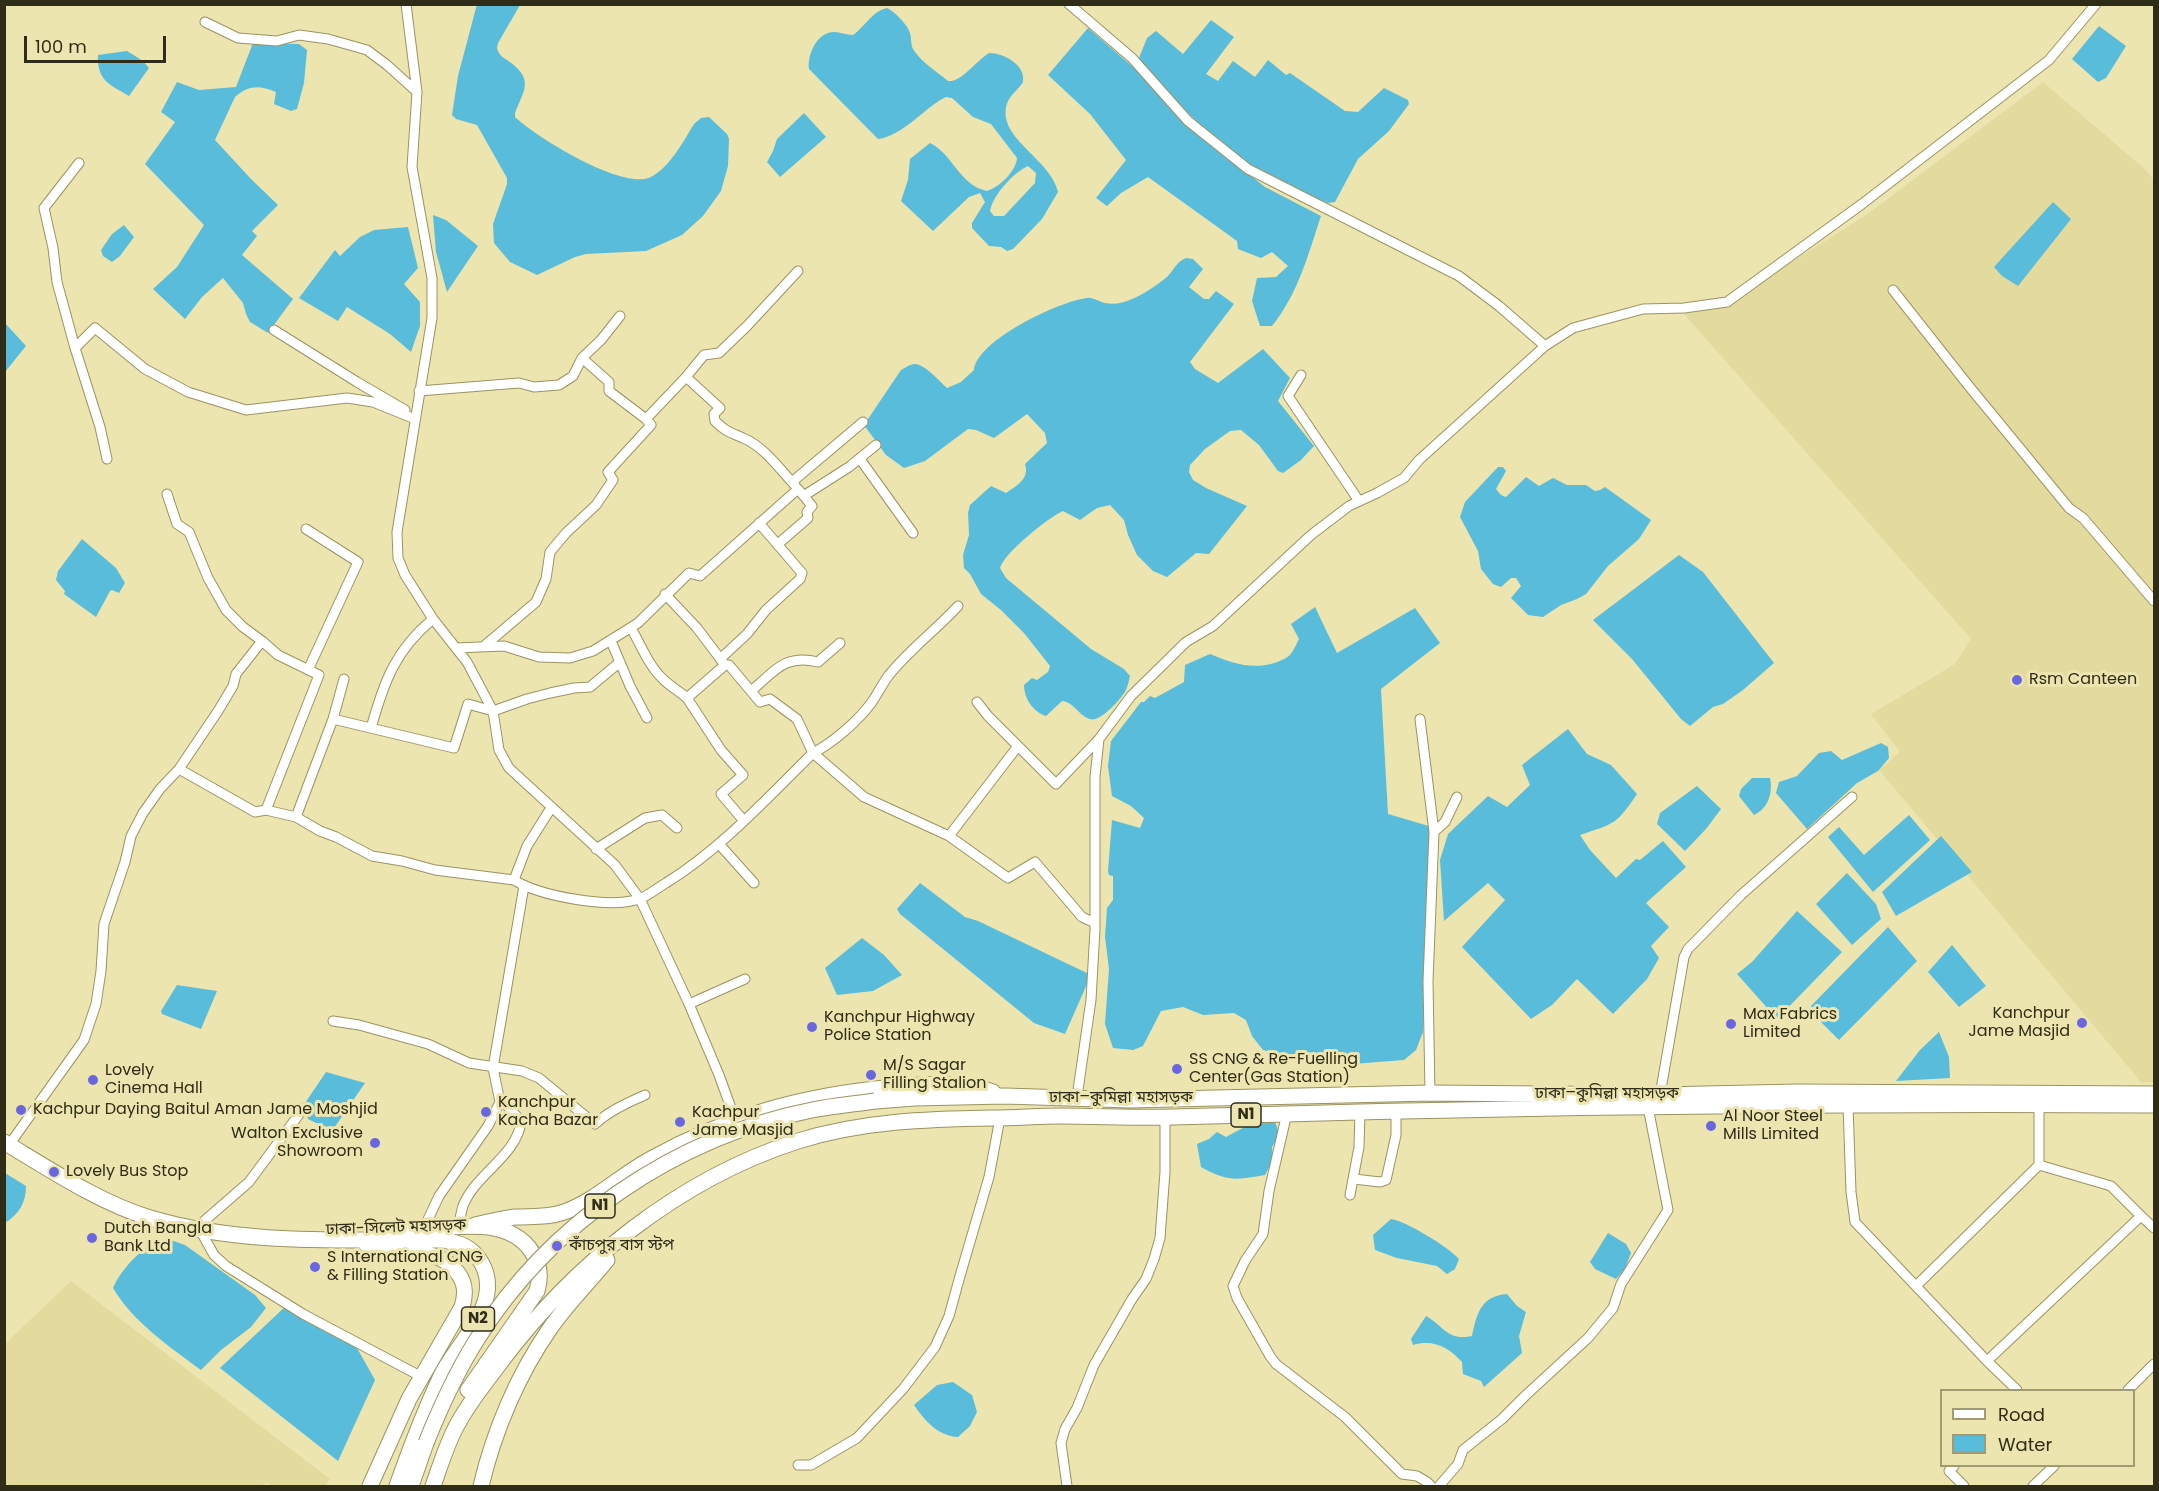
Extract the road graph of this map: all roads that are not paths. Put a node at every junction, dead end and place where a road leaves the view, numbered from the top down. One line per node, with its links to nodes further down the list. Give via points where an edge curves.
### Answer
1 (406, 4): 5 (street)
2 (1069, 4): 11 (street, via 1132,58 1188,121 1248,169 1459,276)
3 (2096, 4): 11 (street, via 2049,60 1727,303 1643,309 1573,328)
4 (205, 22): 5 (street, via 238,38 277,40 300,35 366,50)
5 (417, 92): 16 (street, via 412,167 432,278 432,318)
6 (79, 163): 12 (street, via 44,208 57,282)
7 (798, 271): 15 (street, via 726,347 719,353 704,355)
8 (1893, 290): 31 (street, via 2069,508 2083,518)
9 (620, 316): 13 (street)
10 (274, 330): 17 (street)
11 (1545, 346): 25 (street, via 1404,478)
12 (75, 348): 17 (street, via 95,328 154,374 188,392 246,410 347,398 373,402); 21 (street)
13 (582, 358): 16 (street, via 573,376 559,385 534,387 519,382); 18 (street, via 609,382 609,391)
14 (1301, 375): 25 (street, via 1288,396)
15 (686, 377): 18 (street); 23 (street, via 720,408 714,414 715,421 762,451)
16 (419, 392): 17 (street)
17 (415, 417): 33 (street, via 397,532 398,558)
18 (646, 419): 38 (street, via 651,425 608,472 613,480 596,506 550,552 546,579 536,602)
19 (862, 422): 23 (street)
20 (876, 445): 22 (street)
21 (107, 459)
22 (860, 459): 23 (street); 28 (street)
23 (798, 489): 26 (street); 29 (street, via 812,506 808,518)
24 (167, 494): 35 (street, via 177,524 189,532 226,610)
25 (1359, 501): 52 (street, via 1311,536 1213,626 1186,642 1131,696)
26 (759, 524): 29 (street); 30 (street, via 700,576 689,573)
27 (306, 529): 42 (street, via 358,562)
28 (913, 533)
29 (778, 544): 41 (street, via 802,573 800,579 766,610)
30 (665, 594): 34 (street); 41 (street)
31 (2154, 602)
32 (958, 606): 54 (street, via 888,676 855,722)
33 (433, 619): 39 (street); 51 (street, via 402,650 380,696)
34 (631, 628): 36 (street); 45 (street, via 664,681)
35 (262, 641): 42 (street, via 278,655); 55 (street, via 236,674 219,711)
36 (611, 641): 38 (street, via 570,658 539,657 504,646); 40 (street)
37 (840, 643): 44 (street, via 818,662 801,658 787,662)
38 (483, 647): 39 (street)
39 (456, 648): 47 (street)
40 (620, 662): 47 (street, via 590,687 550,693); 48 (street)
41 (722, 662): 44 (street, via 729,664); 45 (street)
42 (308, 670): 59 (street, via 319,675)
43 (344, 679): 50 (street)
44 (751, 691): 54 (street, via 760,702 770,699 796,719)
45 (687, 698): 61 (street, via 721,750 743,775 721,794)
46 (977, 702): 53 (street)
47 (492, 711): 51 (street, via 468,704 454,748); 58 (street, via 499,750 509,768)
48 (647, 718)
49 (1420, 718): 63 (street)
50 (333, 719): 51 (street); 60 (street)
51 (371, 728)
52 (1099, 739): 53 (street, via 1056,784); 71 (street, via 1095,777)
53 (1018, 746): 64 (street)
54 (813, 753): 61 (street); 64 (street, via 864,797)
55 (179, 769): 59 (street, via 255,812); 95 (street, via 160,789 131,836 104,924 96,1005 84,1040)
56 (1457, 797): 63 (street, via 1445,822)
57 (1852, 797): 79 (street, via 1750,887 1688,949)
58 (551, 808): 66 (street); 67 (street, via 527,846)
59 (266, 810): 60 (street)
60 (296, 817): 67 (street, via 372,856 435,870)
61 (744, 821): 65 (street)
62 (677, 828): 66 (street, via 662,815 645,818)
63 (1434, 832): 76 (street, via 1428,981)
64 (949, 836): 71 (street, via 1008,878 1035,862 1082,917)
65 (719, 844): 68 (street); 70 (street, via 691,868)
66 (596, 849): 70 (street, via 615,865)
67 (514, 880): 69 (street)
68 (754, 883)
69 (524, 886): 70 (street, via 567,899); 75 (street)
70 (640, 899): 73 (street)
71 (1095, 923): 81 (street, via 1091,1000)
72 (744, 979): 73 (street)
73 (689, 1004): 94 (street)
74 (333, 1021): 75 (street, via 428,1044 469,1063)
75 (493, 1068): 78 (street, via 522,1071 539,1078 595,1124); 82 (street)
76 (1430, 1093): 79 (highway, ঢাকা–কুমিল্লা মহাসড়ক / N1); 81 (highway, ঢাকা–কুমিল্লা মহাসড়ক / N1, via 1130,1100)
77 (2154, 1094): 83 (highway, ঢাকা–কুমিল্লা মহাসড়ক / N1)
78 (645, 1095)
79 (1660, 1095): 83 (highway, ঢাকা–কুমিল্লা মহাসড়ক / N1, via 1797,1092)
80 (1005, 1096): 81 (highway, ঢাকা–কুমিল্লা মহাসড়ক / N1); 94 (highway, N1, via 949,1084 889,1087 798,1101); 119 (highway, ঢাকা–কুমিল্লা মহাসড়ক / N1, bridge, via 915,1098 812,1110 725,1136 668,1162 603,1204 547,1251 496,1311 461,1366)
81 (1077, 1097)
82 (501, 1099): 100 (street, via 521,1120 520,1133 463,1205); 103 (street, via 488,1126 439,1196)
83 (1980, 1099): 84 (highway, ঢাকা–কুমিল্লা মহাসড়ক / N1); 85 (highway, ঢাকা–কুমিল্লা মহাসড়ক / N1)
84 (1848, 1105): 87 (highway, ঢাকা–কুমিল্লা মহাসড়ক / N1); 107 (street, via 1855,1222)
85 (2039, 1105): 86 (highway, ঢাকা–কুমিল্লা মহাসড়ক / N1); 96 (street)
86 (2154, 1105)
87 (1648, 1107): 90 (highway, ঢাকা–কুমিল্লা মহাসড়ক / N1); 124 (street, via 1668,1210 1621,1284 1612,1308 1594,1330 1502,1419 1463,1450 1458,1464)
88 (303, 1109): 102 (street, via 249,1182)
89 (1360, 1111): 90 (highway, ঢাকা–কুমিল্লা মহাসড়ক / N1); 91 (highway, ঢাকা–কুমিল্লা মহাসড়ক / N1); 97 (street)
90 (1396, 1111): 97 (street, via 1396,1135 1386,1180)
91 (1287, 1113): 93 (highway, ঢাকা–কুমিল্লা মহাসড়ক / N1); 123 (street, via 1269,1191 1266,1226 1233,1286 1237,1299 1276,1364 1345,1417 1402,1474 1417,1476)
92 (1000, 1118): 93 (highway, ঢাকা–কুমিল্লা মহাসড়ক / N1); 106 (highway, ঢাকা–কুমিল্লা মহাসড়ক / N1, via 876,1124 799,1141 708,1181); 114 (street, via 989,1177 948,1316 935,1347 903,1389 857,1438 811,1466)
93 (1166, 1118): 122 (street, via 1160,1238 1146,1279 1094,1365 1065,1429 1061,1451)
94 (735, 1119): 100 (highway, N1, via 648,1161 565,1212)
95 (7, 1144): 102 (highway, ঢাকা-সিলেট মহাসড়ক / N2, via 116,1205)
96 (2039, 1165): 99 (street, via 2111,1186); 107 (street)
97 (1354, 1179): 98 (street)
98 (1350, 1195)
99 (2141, 1216): 101 (street); 108 (street)
100 (467, 1225): 103 (highway, ঢাকা-সিলেট মহাসড়ক / N2); 113 (highway, ঢাকা-সিলেট মহাসড়ক / N2, via 504,1231 519,1238 537,1259 540,1281 531,1302 468,1391)
101 (2154, 1228)
102 (198, 1229): 104 (highway, ঢাকা-সিলেট মহাসড়ক / N2); 110 (street, via 226,1266 303,1314)
103 (423, 1230): 104 (highway, ঢাকা-সিলেট মহাসড়ক / N2)
104 (228, 1233): 105 (highway, ঢাকা-সিলেট মহাসড়ক / N2)
105 (361, 1239): 110 (highway, N2, via 376,1249 435,1255 462,1277 462,1307); 118 (highway, ঢাকা-সিলেট মহাসড়ক / N2, via 457,1242 477,1255 487,1278 484,1304 440,1378)
106 (617, 1241): 113 (highway, ঢাকা–কুমিল্লা মহাসড়ক / N1, via 538,1315); 121 (highway, N1, via 607,1260 551,1327 528,1365 499,1427)
107 (1916, 1286): 108 (street)
108 (1987, 1361): 111 (street)
109 (2154, 1364): 112 (street)
110 (422, 1377): 117 (highway, N2)
111 (2016, 1389)
112 (2129, 1389)
113 (454, 1429): 120 (highway, ঢাকা–কুমিল্লা মহাসড়ক / N1)
114 (798, 1465)
115 (1953, 1467): 125 (street, via 1949,1471)
116 (2053, 1467): 126 (street)
117 (370, 1486)
118 (397, 1486)
119 (411, 1486)
120 (433, 1486)
121 (481, 1486)
122 (1067, 1486)
123 (1431, 1486)
124 (1439, 1486)
125 (1964, 1486)
126 (2033, 1486)

